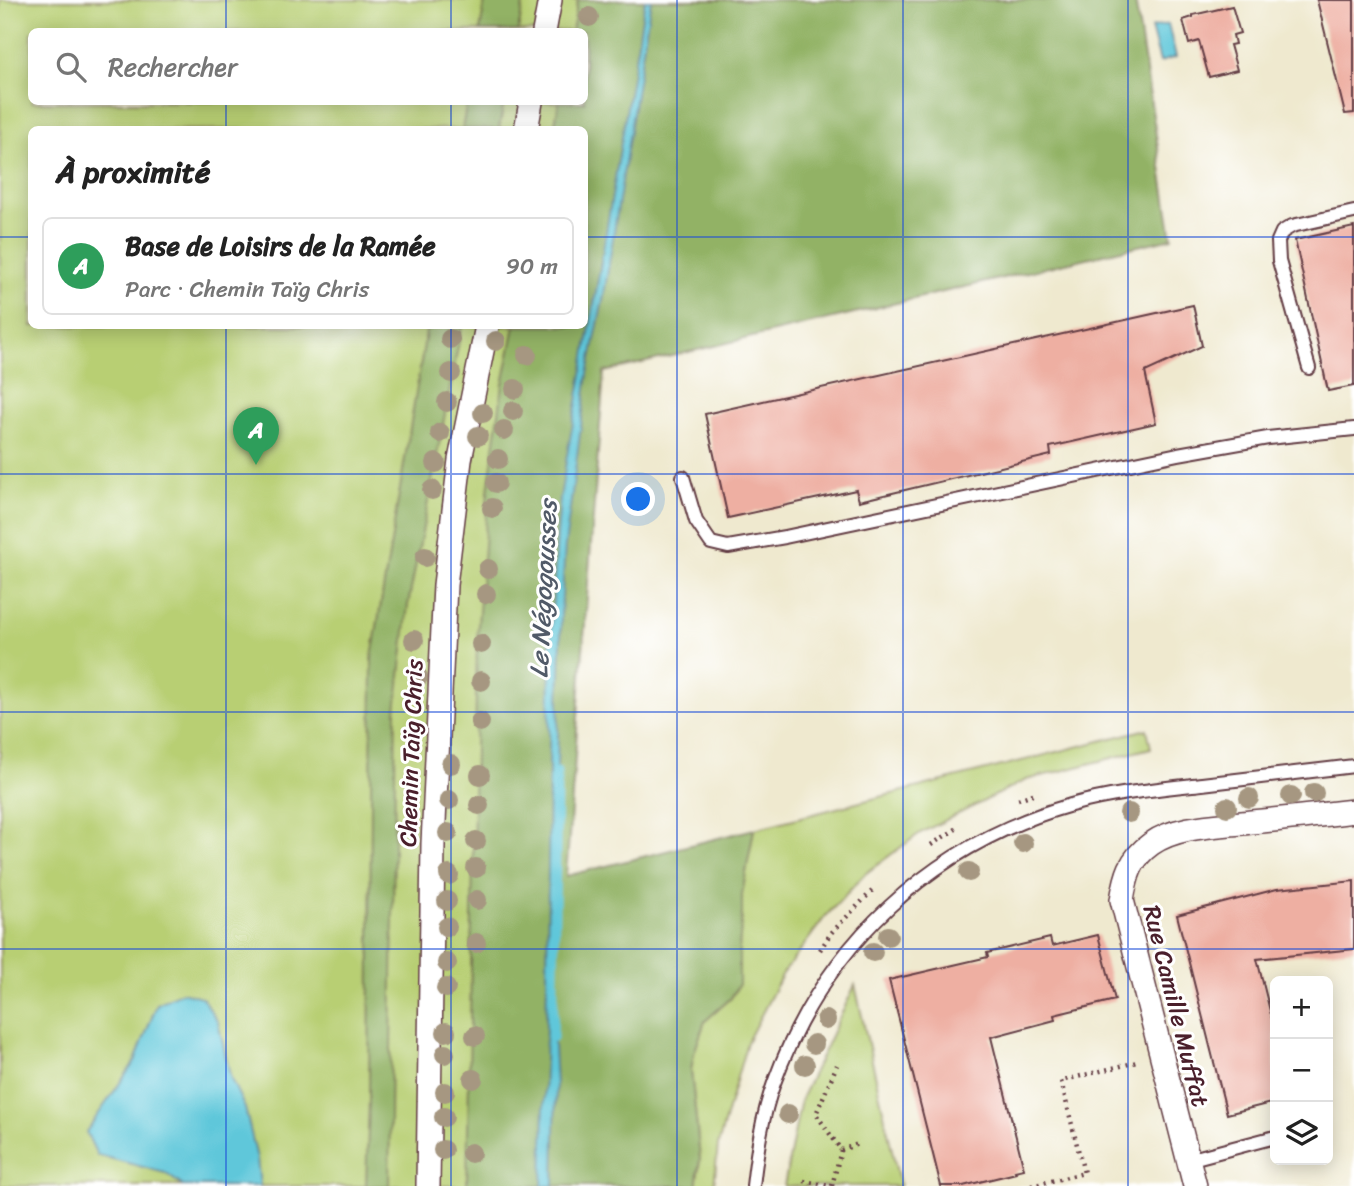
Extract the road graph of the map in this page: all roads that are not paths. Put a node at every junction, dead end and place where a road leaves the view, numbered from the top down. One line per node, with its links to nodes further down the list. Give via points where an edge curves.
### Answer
1 (550, 0): 2 (street)
2 (545, 28)
3 (530, 105): 4 (street)
4 (527, 126)
5 (1354, 212): 7 (lane, via 1292,226 1278,241 1279,261)
6 (486, 329): 14 (street, Chemin Taïg Chris, via 460,460 444,585 433,844)
7 (1308, 368)
8 (1354, 429): 9 (lane, via 1178,454 727,547 711,543 696,521)
9 (683, 477)
10 (1354, 766): 15 (lane, via 1164,788 1072,805 1021,821 935,868 871,923 804,1014 764,1116)
11 (1354, 811): 13 (street, Rue Camille Muffat, via 1165,836 1134,860 1125,876 1122,900)
12 (1270, 1138): 13 (lane)
13 (1188, 1160): 16 (street, Rue Camille Muffat)
14 (428, 1186)
15 (753, 1186)
16 (1195, 1186)

